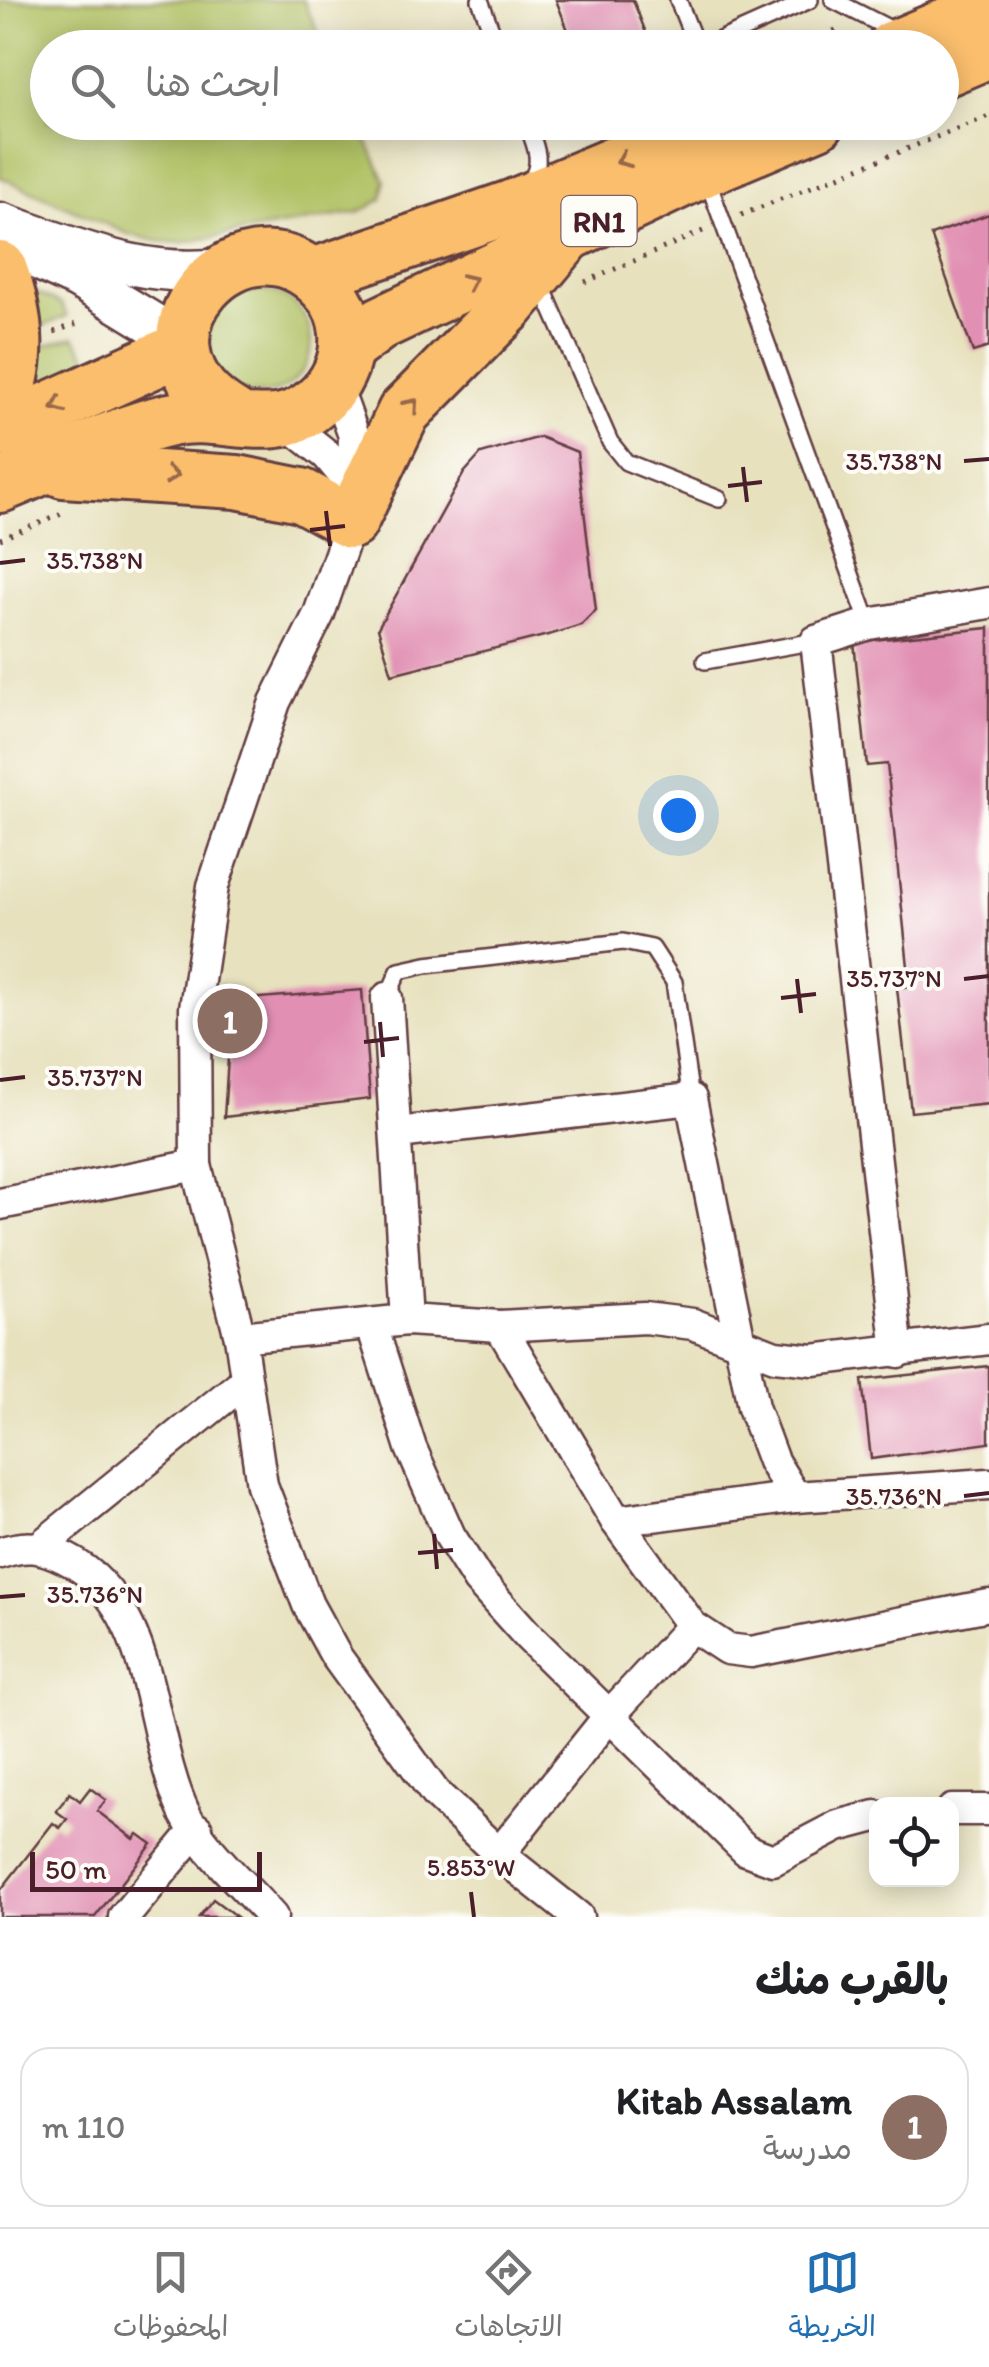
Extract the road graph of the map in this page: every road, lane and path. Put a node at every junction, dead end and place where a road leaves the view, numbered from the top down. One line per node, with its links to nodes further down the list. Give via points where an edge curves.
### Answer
1 (480, 0): 5 (lane)
2 (678, 0): 6 (lane)
3 (810, 0): 7 (lane)
4 (842, 2): 8 (lane)
5 (491, 30)
6 (691, 30)
7 (741, 30)
8 (882, 30)
9 (989, 116): 10 (path)
10 (959, 128)
11 (533, 140): 15 (lane, via 538,171)
12 (736, 140): 14 (highway, RN1)
13 (929, 140): 16 (path)
14 (708, 146): 15 (highway, RN1, one-way to 15); 16 (lane); 21 (highway, RN1)
15 (511, 207): 22 (highway, RN1)
16 (724, 222): 21 (path); 34 (lane)
17 (0, 223): 20 (street, via 149,270 186,275)
18 (0, 241): 23 (street, via 78,278)
19 (0, 268): 25 (highway)
20 (226, 268): 22 (highway, via 275,259); 24 (highway, via 189,308)
21 (550, 269): 26 (highway, RN1, one-way to 21, via 382,323); 31 (lane, via 610,442 626,462); 32 (highway, one-way to 21, via 404,412)
22 (316, 274): 26 (highway, via 345,324)
23 (126, 310): 24 (street); 25 (path)
24 (183, 345): 28 (highway, via 200,389); 29 (highway, one-way to 29)
25 (18, 346): 27 (highway)
26 (340, 366): 28 (highway, RN1, via 312,406); 32 (street, via 354,436)
27 (0, 416)
28 (258, 418): 30 (highway, RN1, via 170,420); 32 (street, via 327,455)
29 (0, 431)
30 (20, 478): 32 (highway, one-way to 32, via 237,482)
31 (719, 500)
32 (351, 503): 40 (street, via 319,614 275,702 213,886 195,1008)
33 (989, 604): 34 (street)
34 (868, 624): 35 (street)
35 (816, 641): 36 (lane); 48 (street)
36 (705, 661)
37 (388, 998): 38 (lane, via 399,971 426,965 623,942 652,948 674,982); 39 (street)
38 (691, 1099): 39 (street); 47 (street)
39 (398, 1133): 42 (street)
40 (196, 1165): 41 (street); 45 (street)
41 (0, 1204)
42 (407, 1320): 43 (street); 44 (street)
43 (372, 1326): 45 (street); 57 (street, via 411,1448 450,1536 478,1580)
44 (500, 1326): 47 (street, via 644,1318 693,1324); 52 (street)
45 (240, 1337): 49 (street)
46 (989, 1340): 48 (street)
47 (740, 1344): 48 (street, via 813,1360); 51 (street, via 760,1425)
48 (898, 1352)
49 (244, 1380): 53 (street); 62 (street, via 262,1485 308,1604 336,1656 435,1792)
50 (989, 1484): 51 (street)
51 (795, 1496): 52 (street)
52 (616, 1520): 56 (street)
53 (42, 1546): 54 (street); 61 (street, via 74,1562 116,1604 146,1677 165,1765)
54 (0, 1553)
55 (989, 1605): 56 (street, via 751,1652 726,1649)
56 (692, 1626): 57 (street)
57 (610, 1715): 60 (street, via 746,1850 766,1860); 62 (street)
58 (959, 1810): 59 (street)
59 (989, 1810)
60 (869, 1818)
61 (197, 1829): 63 (street); 64 (street)
62 (499, 1854): 65 (street)
63 (124, 1917)
64 (272, 1917)
65 (578, 1917)

